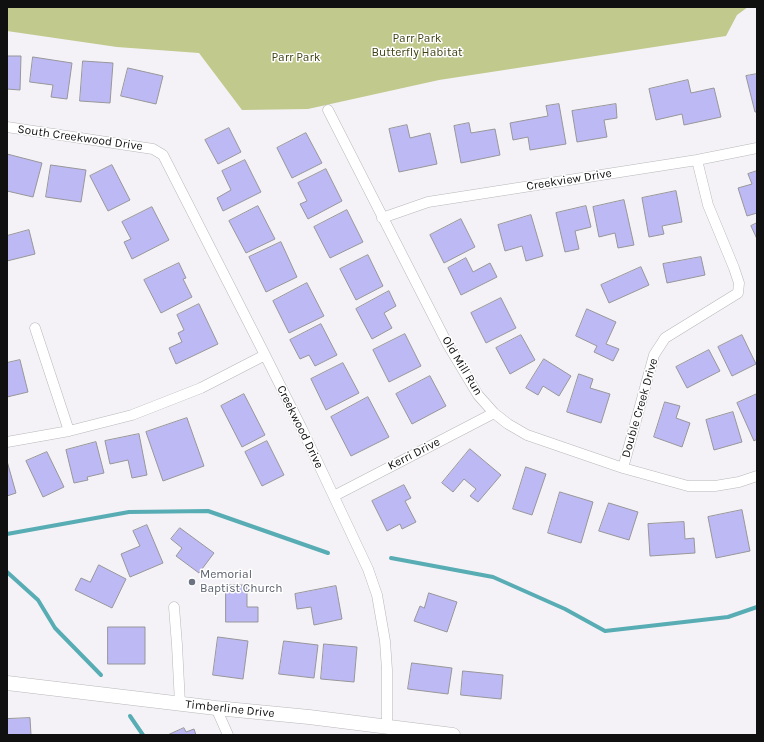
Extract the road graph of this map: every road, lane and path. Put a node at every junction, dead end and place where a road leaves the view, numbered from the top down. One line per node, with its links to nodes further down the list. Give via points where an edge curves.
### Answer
1 (328, 110): 6 (street, Old Mill Run)
2 (7, 127): 4 (street, South Creekwood Drive)
3 (757, 148): 5 (street, Creekview Drive)
4 (153, 149): 8 (street, Creekwood Drive, via 163,155)
5 (697, 160): 6 (street, Creekview Drive, via 428,202); 12 (street, Double Creek Drive, via 708,205 739,283 738,293 665,338 654,355)
6 (382, 218): 9 (street, Old Mill Run, via 448,345 478,395)
7 (35, 328): 10 (street)
8 (265, 355): 10 (street, via 201,388 132,415); 14 (street, Creekwood Drive)
9 (494, 413): 12 (street, Old Mill Run, via 527,435); 14 (street, Kerri Drive)
10 (69, 431): 11 (street)
11 (7, 442)
12 (623, 468): 13 (street, Old Mill Run, via 688,486 715,486)
13 (757, 476)
14 (334, 496): 19 (street, Creekwood Drive, via 368,569 377,595 385,641)
15 (174, 607): 17 (street)
16 (7, 683): 17 (street, Timberline Drive)
17 (180, 704): 18 (street, Timberline Drive)
18 (216, 708): 19 (street, Timberline Drive); 20 (street)
19 (387, 727): 21 (street, Timberline Drive)
20 (228, 735)
21 (452, 735)

